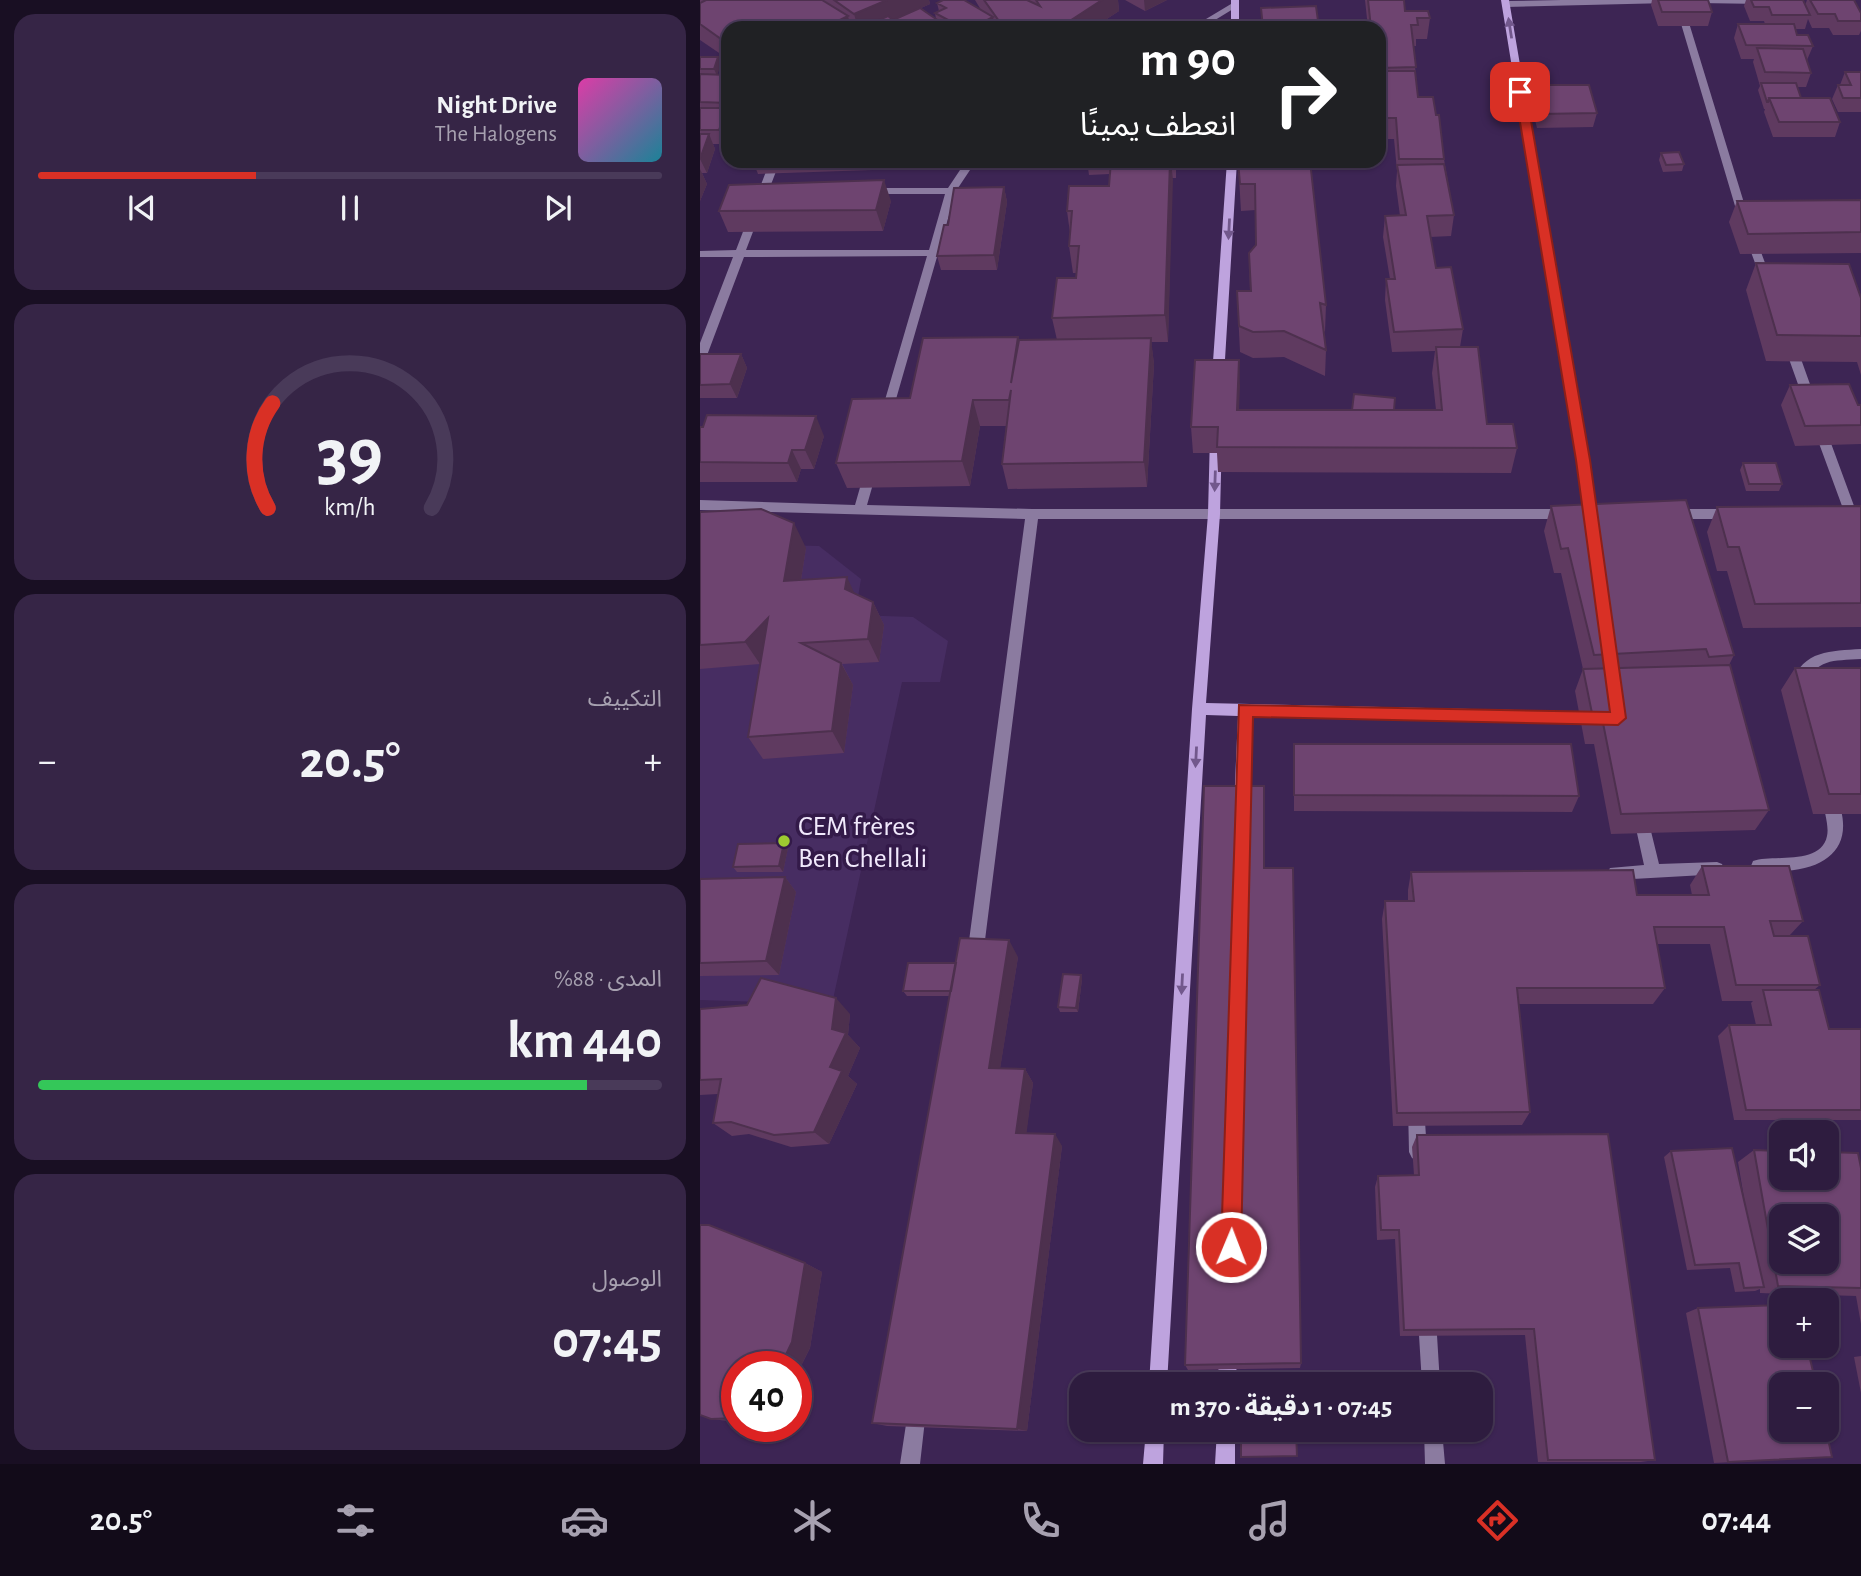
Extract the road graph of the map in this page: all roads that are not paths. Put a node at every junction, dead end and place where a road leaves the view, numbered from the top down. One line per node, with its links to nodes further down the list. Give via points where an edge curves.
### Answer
1 (1670, 0): 5 (street)
2 (1678, 0): 19 (street)
3 (1698, 0): 4 (street)
4 (1775, 1)
5 (1506, 2): 30 (street, one-way to 5)
6 (1235, 3): 7 (street); 8 (street)
7 (1206, 21)
8 (1235, 21)
9 (772, 168): 12 (street)
10 (966, 168): 15 (street)
11 (1232, 168): 22 (street, one-way to 22)
12 (764, 191): 13 (street); 16 (street)
13 (777, 191)
14 (858, 191): 15 (street)
15 (951, 191): 17 (street)
16 (740, 253): 17 (street); 18 (street); 21 (street)
17 (932, 253): 24 (street)
18 (700, 254)
19 (1772, 295)
20 (1786, 334): 34 (street)
21 (700, 358)
22 (1217, 397)
23 (1217, 423): 29 (street, one-way to 29)
24 (883, 428)
25 (876, 455): 27 (street)
26 (700, 505): 27 (street)
27 (860, 509): 28 (street)
28 (1032, 513): 29 (street); 46 (street)
29 (1214, 514): 30 (street); 38 (street)
30 (1597, 514): 35 (street)
31 (1659, 514): 32 (street)
32 (1741, 514)
33 (1837, 514): 34 (street)
34 (1856, 514)
35 (1594, 540)
36 (1861, 654): 37 (street, via 1821,659 1805,667 1799,683)
37 (1801, 703)
38 (1199, 709): 39 (street); 51 (street, one-way to 51)
39 (1245, 710): 40 (street); 43 (street)
40 (1618, 718)
41 (1824, 778): 44 (street, via 1837,830 1831,848 1821,857 1805,862)
42 (1636, 795): 44 (street)
43 (1241, 822)
44 (1653, 872): 45 (street)
45 (1593, 874)
46 (974, 968)
47 (1415, 1093): 48 (street)
48 (1419, 1162)
49 (1426, 1301): 53 (street)
50 (1229, 1329): 52 (street)
51 (1159, 1372)
52 (1227, 1372)
53 (1430, 1372)
54 (919, 1395): 58 (street)
55 (1154, 1442): 59 (street)
56 (1226, 1442): 60 (street)
57 (1434, 1442): 61 (street)
58 (910, 1464)
59 (1153, 1464)
60 (1225, 1464)
61 (1435, 1464)

